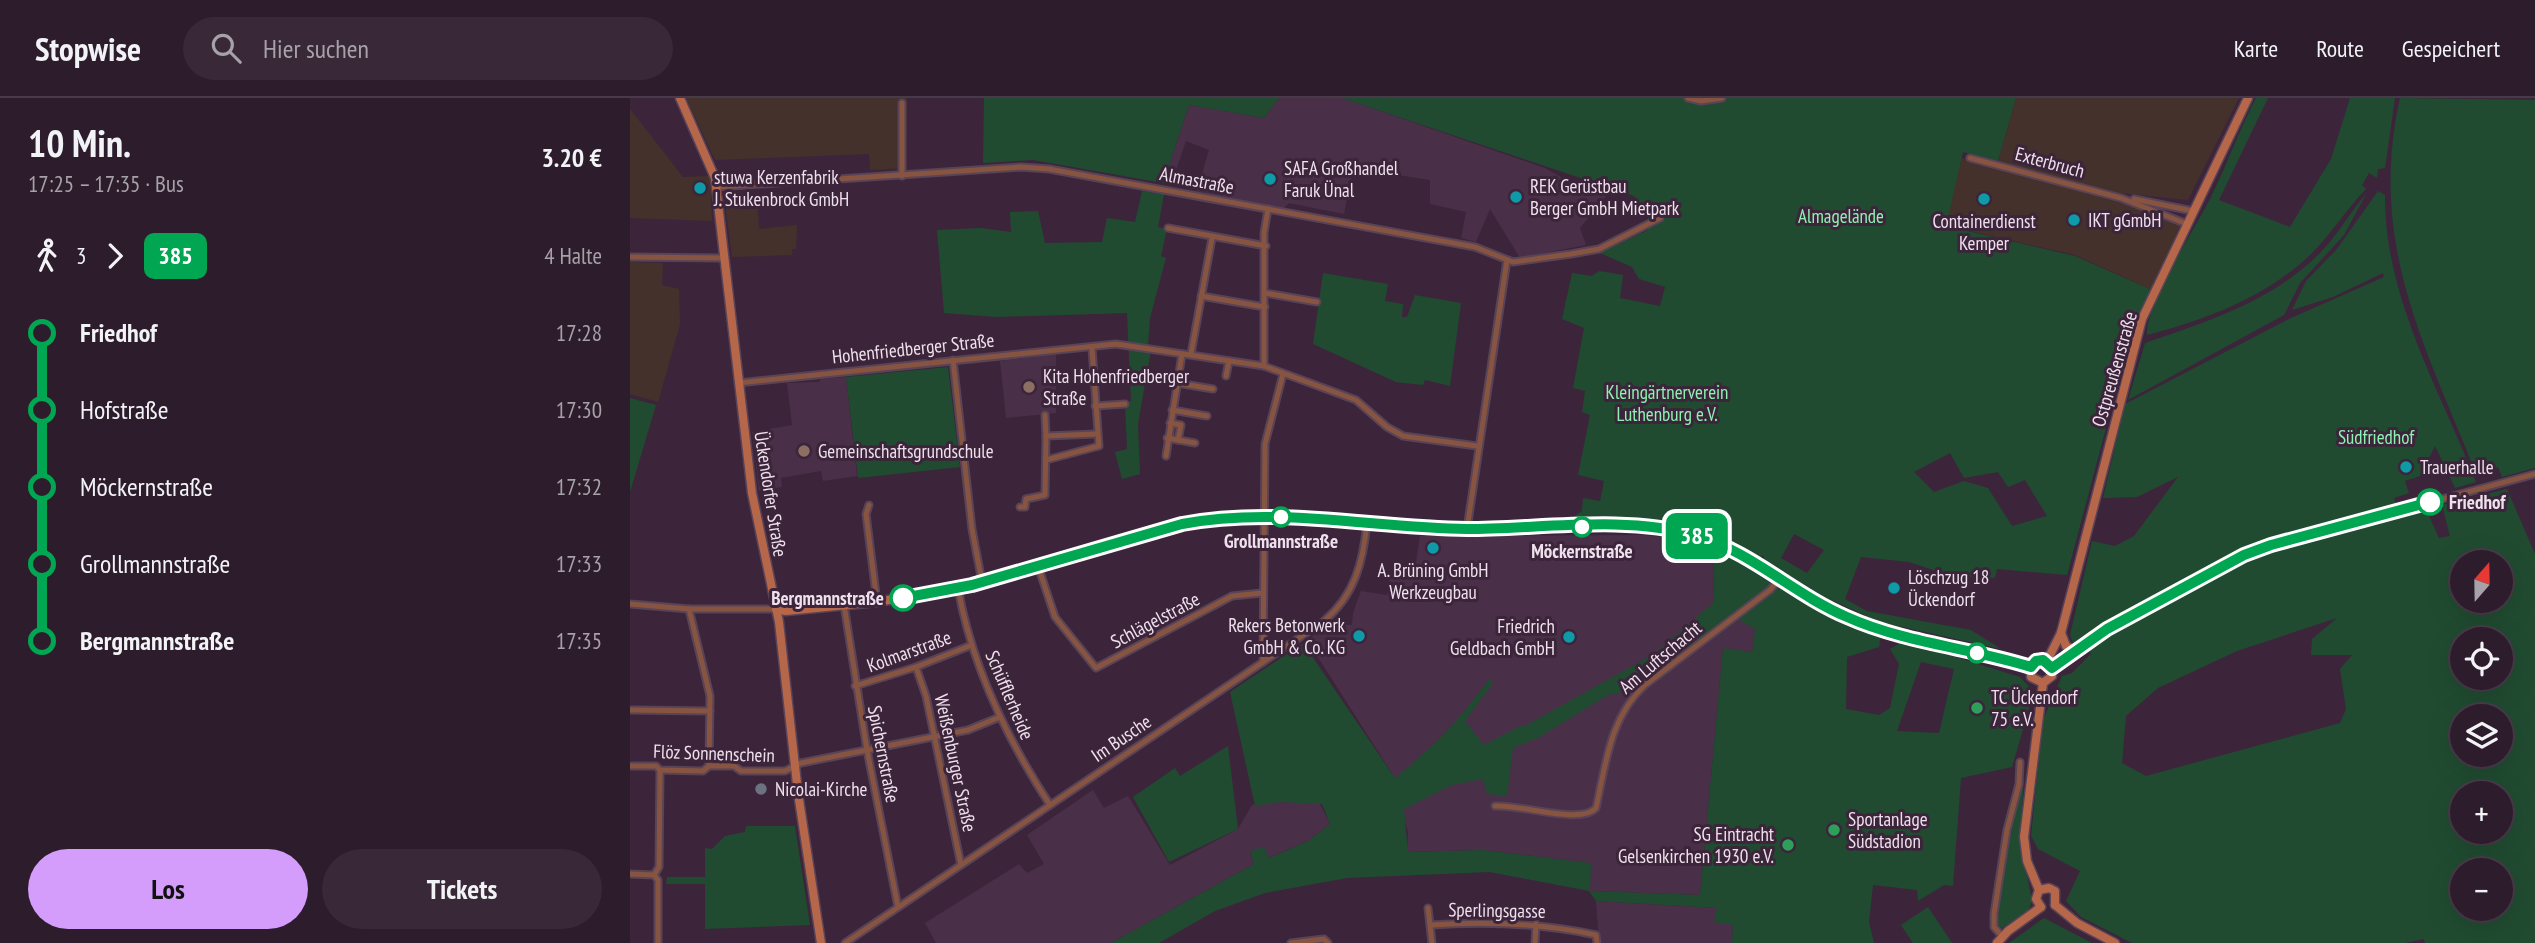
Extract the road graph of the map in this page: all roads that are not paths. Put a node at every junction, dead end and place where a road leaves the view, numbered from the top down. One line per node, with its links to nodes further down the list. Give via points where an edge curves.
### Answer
1 (680, 98): 8 (street, Ückendorfer Straße, via 712,166)
2 (1688, 98): 3 (street)
3 (1721, 98)
4 (2248, 98): 11 (street, Ostpreußenstraße)
5 (902, 103): 7 (street)
6 (1970, 158): 9 (street, Exterbruch)
7 (902, 176): 8 (street, Almastraße); 10 (street, Almastraße, via 1049,169)
8 (716, 187): 18 (street, Ückendorfer Straße)
9 (2121, 198): 11 (street, Exterbruch); 13 (street, Exterbruch)
10 (1268, 209): 16 (street); 19 (street, Almastraße, via 1475,247)
11 (2193, 211): 13 (street, Ostpreußenstraße)
12 (1660, 218): 19 (street, Almastraße, via 1599,249)
13 (2187, 224): 68 (street, Ostpreußenstraße, via 2137,334)
14 (1168, 228): 15 (street)
15 (1212, 237): 16 (street); 21 (street)
16 (1266, 246): 20 (street)
17 (630, 257): 18 (street)
18 (724, 258): 34 (street, Ückendorfer Straße)
19 (1507, 260): 48 (street)
20 (1265, 293): 22 (street); 23 (street)
21 (1201, 296): 23 (street); 26 (street)
22 (1317, 302)
23 (1265, 307): 29 (street)
24 (1092, 348): 25 (street, Hohenfriedberger Straße, via 1135,345); 27 (street, Hohenfriedberger Straße); 33 (street)
25 (1182, 354): 26 (street, Hohenfriedberger Straße); 35 (street)
26 (1191, 354): 28 (street, Hohenfriedberger Straße)
27 (953, 360): 34 (street, Hohenfriedberger Straße); 60 (street)
28 (1229, 361): 29 (street, Hohenfriedberger Straße); 32 (street)
29 (1264, 366): 30 (street)
30 (1283, 374): 48 (street, via 1356,400 1403,436); 54 (street, via 1266,431)
31 (1129, 376): 33 (street)
32 (1226, 376)
33 (1094, 377): 38 (street)
34 (738, 383): 67 (street, Ückendorfer Straße, via 752,493)
35 (1177, 383): 36 (street); 39 (street)
36 (1213, 389)
37 (1125, 404): 38 (street)
38 (1095, 406): 43 (street)
39 (1172, 410): 41 (street); 42 (street)
40 (1045, 415): 44 (street)
41 (1207, 416)
42 (1170, 423): 45 (street); 46 (street, via 1181,425)
43 (1096, 434): 44 (street); 50 (street, via 1099,446)
44 (1046, 436): 50 (street)
45 (1167, 438): 46 (street); 49 (street)
46 (1178, 440): 47 (street)
47 (1195, 443)
48 (1477, 446): 56 (street)
49 (1166, 456)
50 (1045, 460): 53 (street, via 1044,497 1026,499 1025,507)
51 (2535, 474): 58 (street, via 2271,545)
52 (869, 505): 63 (street, via 866,514)
53 (1020, 508)
54 (1263, 517): 55 (street); 57 (street, via 1182,524); 62 (street)
55 (1367, 523): 56 (street); 71 (street, Im Busche, via 1359,571 1345,600 1324,621)
56 (1466, 529): 59 (street, via 1668,529 1719,543)
57 (1038, 566): 60 (street); 62 (street, Schlägelstraße, via 1055,617 1096,668 1232,596)
58 (2218, 570): 70 (street, via 2107,629)
59 (1780, 578): 74 (street, via 1869,626); 88 (street, Am Luftschacht, via 1644,685 1628,703 1613,733 1591,813 1579,816)
60 (982, 582): 61 (street)
61 (958, 589): 63 (street); 69 (street, Schüfflerheide)
62 (1262, 593): 71 (street)
63 (877, 602): 65 (street)
64 (630, 604): 66 (street)
65 (844, 605): 67 (street); 76 (street, Spichernstraße)
66 (689, 609): 67 (street); 78 (street)
67 (776, 609): 85 (street, Ückendorfer Straße)
68 (2061, 634): 70 (street, via 2066,646); 72 (street, Ostpreußenstraße)
69 (972, 645): 73 (street, Kolmarstraße); 79 (street, Schüfflerheide)
70 (2078, 652): 72 (street)
71 (1263, 662): 87 (street, Im Busche)
72 (2050, 665): 74 (street, via 2036,661); 75 (street, via 2049,679)
73 (916, 667): 76 (street, Kolmarstraße); 80 (street, Weißenburger Straße)
74 (2031, 667): 75 (street, via 2031,677)
75 (2043, 682): 92 (street, via 2024,836 2027,861)
76 (855, 687): 81 (street, Spichernstraße)
77 (630, 710): 78 (street)
78 (710, 711): 84 (street)
79 (1000, 717): 80 (street, Flöz Sonnenschein, via 968,730); 87 (street, Schüfflerheide)
80 (934, 736): 81 (street, Flöz Sonnenschein); 89 (street, Weißenburger Straße)
81 (867, 750): 85 (street, Flöz Sonnenschein); 94 (street, Spichernstraße)
82 (2020, 762): 99 (street, via 1994,914)
83 (630, 766): 86 (street, Flöz Sonnenschein)
84 (709, 766): 85 (street, Flöz Sonnenschein, via 785,772); 86 (street, Flöz Sonnenschein, via 702,771)
85 (795, 766): 101 (street, Ückendorfer Straße)
86 (660, 770): 91 (street, via 659,867)
87 (1050, 805): 89 (street, Im Busche)
88 (1495, 806)
89 (961, 865): 94 (street, Im Busche)
90 (630, 874): 91 (street)
91 (654, 875): 100 (street, via 658,880)
92 (2039, 890): 93 (street, via 2055,891); 95 (street, via 2036,899)
93 (2055, 905): 95 (street); 108 (street)
94 (898, 907): 102 (street, Im Busche)
95 (2041, 907): 99 (street)
96 (1428, 908): 98 (street)
97 (1536, 924): 98 (street, Sperlingsgasse, via 1482,921); 106 (street); 107 (street, Sperlingsgasse, via 1596,935)
98 (1431, 925): 105 (street)
99 (2000, 940)
100 (658, 943)
101 (821, 943)
102 (845, 943)
103 (1291, 943): 104 (street, via 1324,939)
104 (1328, 943)
105 (1432, 943)
106 (1535, 943)
107 (1597, 943)
108 (2115, 943)

